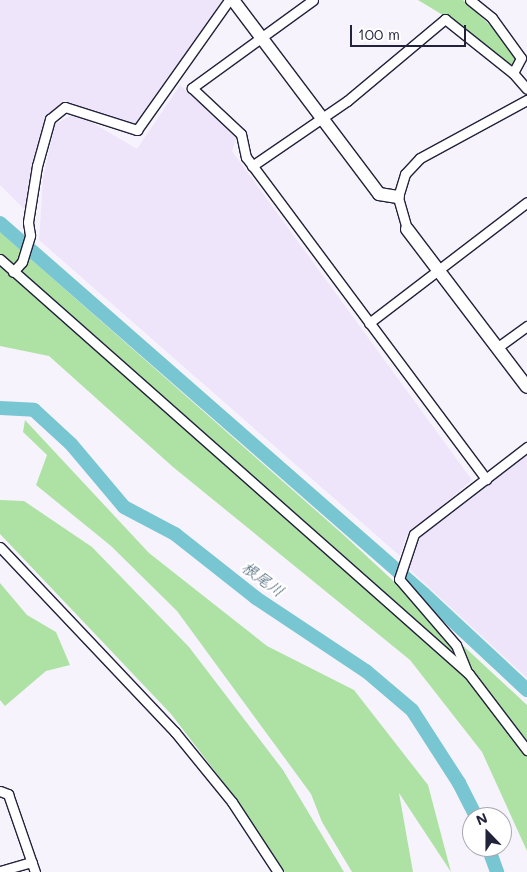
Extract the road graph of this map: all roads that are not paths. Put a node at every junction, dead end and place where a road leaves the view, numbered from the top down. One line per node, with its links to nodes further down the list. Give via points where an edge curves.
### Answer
1 (228, 0): 16 (street, via 137,130 65,107 50,119 37,166 22,262)
2 (234, 0): 5 (street)
3 (313, 0): 5 (street)
4 (470, 0): 6 (street, via 492,18 521,58)
5 (262, 40): 9 (street); 10 (street, via 192,88 241,134 246,158)
6 (513, 73): 7 (street); 9 (street, via 445,20 404,56)
7 (527, 89)
8 (527, 100): 11 (street, via 420,158 405,174)
9 (321, 117): 10 (street); 11 (street, via 379,194)
10 (252, 166): 17 (street, via 316,246)
11 (398, 197): 13 (street)
12 (527, 202): 15 (street)
13 (407, 229): 15 (street)
14 (0, 259): 16 (street)
15 (438, 270): 17 (street); 19 (street)
16 (13, 272): 24 (street)
17 (369, 323): 22 (street)
18 (527, 326): 19 (street)
19 (498, 347): 20 (street)
20 (527, 387)
21 (527, 447): 22 (street)
22 (486, 479): 24 (street, via 414,534 398,578 456,646)
23 (0, 546): 30 (street, via 175,732 232,802)
24 (469, 674): 25 (street)
25 (527, 750)
26 (0, 791): 27 (street, via 8,794)
27 (32, 862): 28 (street); 29 (street)
28 (0, 870)
29 (35, 872)
30 (278, 872)

